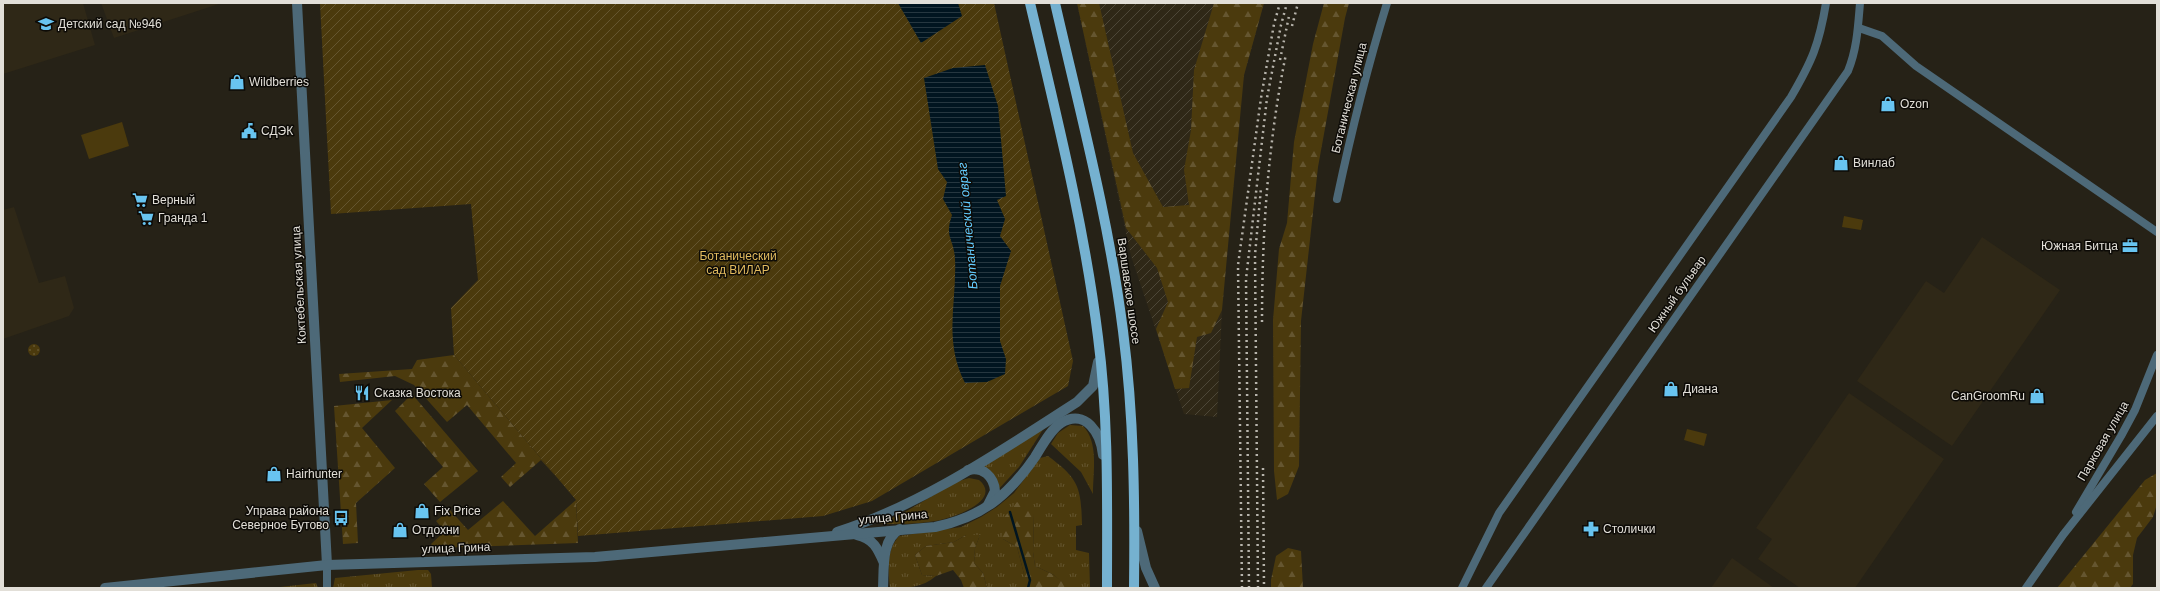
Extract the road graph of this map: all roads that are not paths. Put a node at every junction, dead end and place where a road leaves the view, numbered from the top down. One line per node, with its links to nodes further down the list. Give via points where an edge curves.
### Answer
1 (297, 3): 25 (street, Коктебельская улица)
2 (1030, 3): 10 (main road, via 1084,240)
3 (1055, 3): 16 (main road, Варшавское шоссе, via 1113,265 1126,363)
4 (1387, 3): 8 (street, Ботаническая улица, via 1354,120)
5 (1826, 3): 33 (street, Южный бульвар, via 1819,42 1810,65 1791,97 1499,513)
6 (1860, 3): 7 (street, Южный бульвар)
7 (1859, 28): 9 (street, via 1888,40 1916,66); 34 (street, Южный бульвар, via 1848,71)
8 (1338, 199)
9 (2157, 232)
10 (1098, 339): 13 (street, улица Грина, via 1096,378 1084,397); 14 (main road, via 1106,431)
11 (2157, 356): 21 (street, Парковая улица, via 2121,436)
12 (2157, 416): 21 (street, Парковая улица)
13 (966, 470): 15 (street, via 979,469 989,476 994,485 995,491 991,502); 17 (street, улица Грина, via 896,510)
14 (1107, 491): 15 (street, via 1102,443 1098,435 1086,422 1071,420 1060,424 1054,430 1014,485); 30 (main road)
15 (978, 512): 18 (street, улица Грина, via 951,523)
16 (1134, 517): 31 (main road, Варшавское шоссе); 32 (street, via 1143,558)
17 (858, 525): 19 (street, via 872,526); 22 (street, улица Грина)
18 (900, 529): 19 (street, улица Грина); 23 (street, via 893,535)
19 (878, 531): 20 (street, улица Грина); 23 (street)
20 (853, 534): 22 (street, улица Грина); 24 (street, via 866,536 874,542)
21 (2062, 535): 35 (street, Парковая улица)
22 (808, 539): 25 (street, улица Грина, via 595,557)
23 (886, 551): 24 (street)
24 (884, 563): 29 (street)
25 (327, 565): 26 (street, улица Грина); 28 (street)
26 (185, 584): 27 (street, улица Грина)
27 (105, 588)
28 (327, 588)
29 (883, 588)
30 (1107, 588)
31 (1134, 588)
32 (1155, 588)
33 (1462, 588)
34 (1486, 588)
35 (2026, 588)

